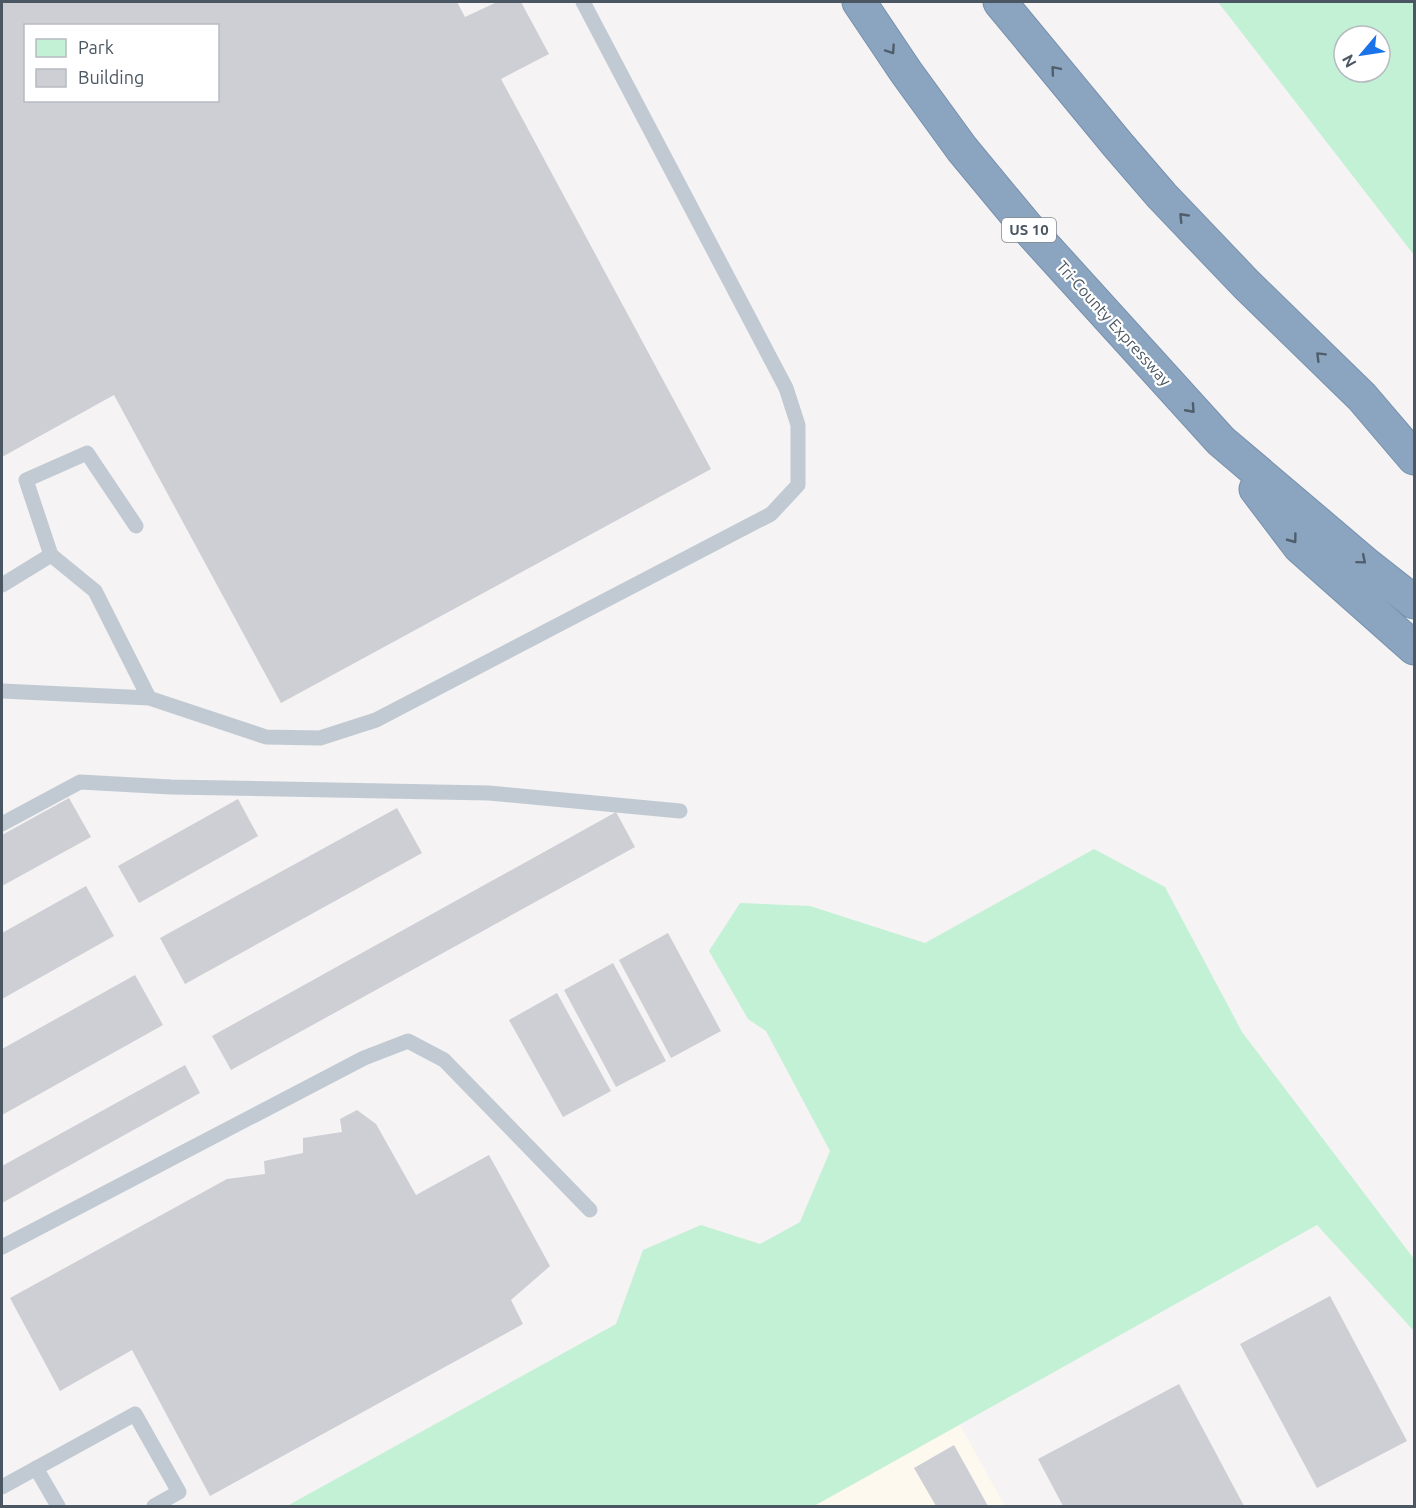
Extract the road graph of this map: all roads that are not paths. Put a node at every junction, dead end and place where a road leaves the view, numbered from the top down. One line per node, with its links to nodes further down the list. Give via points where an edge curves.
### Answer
1 (583, 2): 14 (lane, via 786,388 798,425 798,485 771,514 376,720 320,738 266,737)
2 (859, 2): 6 (highway, Tri-County Expressway / US 10, one-way to 6, via 962,149 1025,225)
3 (1000, 2): 4 (highway, one-way to 3, via 1162,196)
4 (1362, 397): 5 (highway); 7 (highway)
5 (1414, 426)
6 (1221, 441): 11 (highway, Tri-County Expressway / US 10, one-way to 11); 12 (highway, one-way to 12, via 1300,547)
7 (1414, 458)
8 (136, 526): 9 (lane, via 87,453 26,480)
9 (51, 555): 10 (lane); 14 (lane, via 95,591)
10 (2, 585)
11 (1414, 602)
12 (1414, 648)
13 (2, 691): 14 (lane)
14 (149, 698)
15 (680, 812): 16 (lane, via 489,793 80,782)
16 (2, 824)
17 (590, 1210): 18 (lane, via 444,1060 408,1041 364,1058)
18 (2, 1247)
19 (36, 1468): 20 (lane); 21 (lane); 22 (lane, via 135,1414 179,1492)
20 (2, 1487)
21 (58, 1506)
22 (154, 1506)

